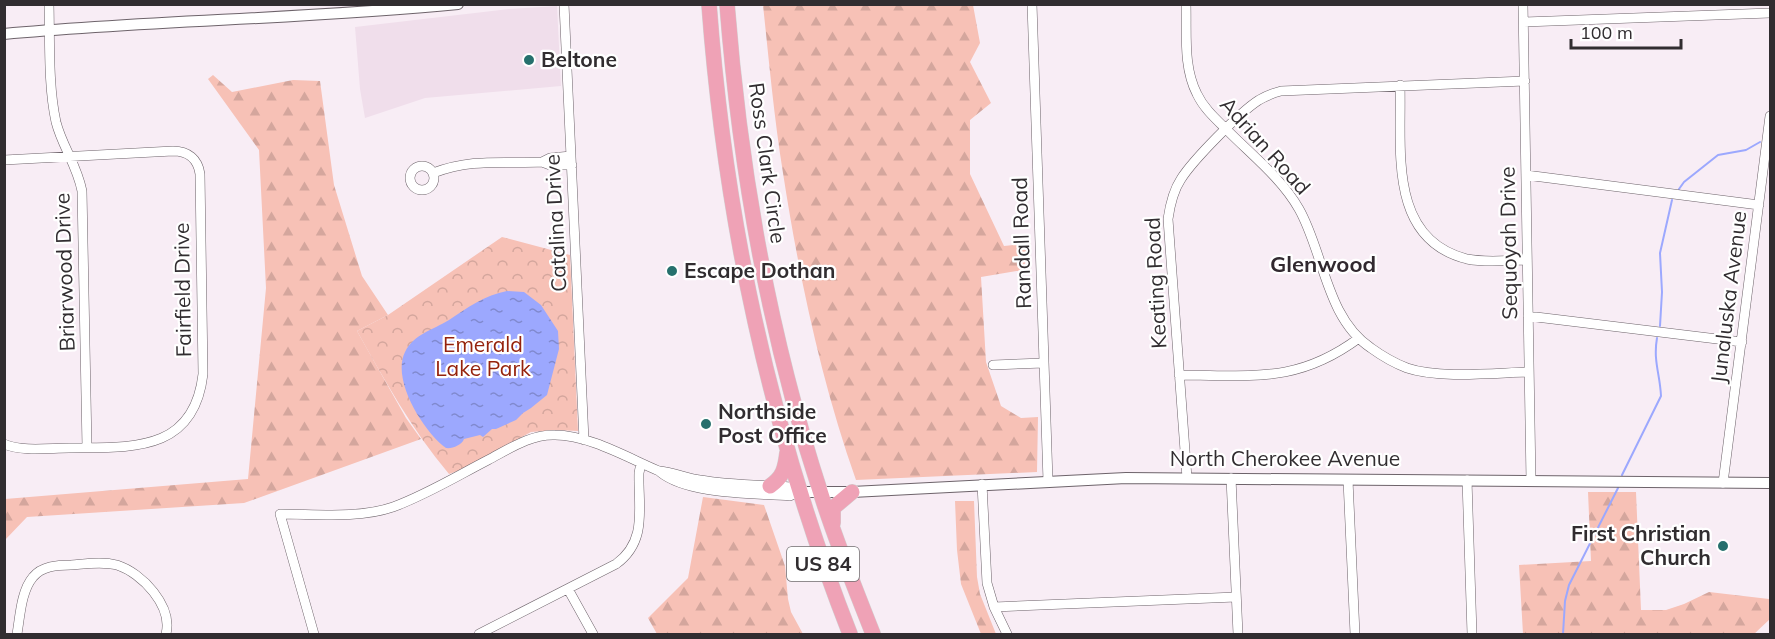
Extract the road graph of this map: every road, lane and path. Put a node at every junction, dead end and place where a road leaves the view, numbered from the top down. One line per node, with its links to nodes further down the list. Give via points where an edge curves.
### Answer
1 (49, 4): 12 (street, Briarwood Drive)
2 (458, 4): 7 (street)
3 (564, 4): 24 (street, Catalina Drive)
4 (1032, 4): 34 (street, Randall Road)
5 (1186, 4): 19 (street, Adrian Road, via 1193,85 1207,110)
6 (1523, 4): 11 (street, Sequoyah Drive)
7 (389, 8): 12 (street)
8 (708, 8): 14 (highway, Ross Clark Circle / US 84)
9 (729, 8): 15 (highway, Ross Clark Circle / US 84)
10 (1770, 13): 11 (street)
11 (1524, 22): 16 (street, Sequoyah Drive)
12 (50, 30): 13 (street); 22 (street, Briarwood Drive, via 56,120)
13 (4, 34)
14 (714, 65): 15 (highway); 21 (highway, Ross Clark Circle / US 84)
15 (733, 74): 20 (highway, Ross Clark Circle / US 84)
16 (1524, 81): 17 (street, Keating Road); 26 (street, Sequoyah Drive)
17 (1400, 85): 19 (street, Keating Road, via 1281,91 1259,100); 28 (street, via 1404,192 1419,227 1439,246 1468,259)
18 (1770, 116): 27 (street, Junaluska Avenue)
19 (1226, 130): 32 (street, Adrian Road, via 1276,178 1299,208 1341,313); 37 (street, Keating Road, via 1185,173 1169,211)
20 (741, 147): 21 (highway); 29 (highway, Ross Clark Circle / US 84)
21 (724, 149): 30 (highway, Ross Clark Circle / US 84)
22 (71, 156): 23 (street, Fairfield Drive); 40 (street, Briarwood Drive, via 82,192); 40 (street, Fairfield Drive, via 178,151 195,159 200,174 203,374 198,399 188,420 166,438 141,445)
23 (4, 160)
24 (572, 160): 25 (street, via 550,165 487,161); 38 (street, Catalina Drive)
25 (433, 173)
26 (1526, 175): 27 (street); 28 (street, Sequoyah Drive)
27 (1759, 205): 33 (street, Junaluska Avenue)
28 (1527, 260): 31 (street, Sequoyah Drive)
29 (760, 262): 30 (highway); 56 (highway, Ross Clark Circle / US 84, via 787,378)
30 (743, 267): 41 (highway, Ross Clark Circle / US 84)
31 (1528, 316): 33 (street); 36 (street, Sequoyah Drive)
32 (1359, 338): 36 (street, Adrian Road, via 1395,363 1419,371); 37 (street, via 1322,362 1291,372)
33 (1742, 342): 50 (street, Junaluska Avenue)
34 (1044, 363): 35 (street); 48 (street, Randall Road)
35 (993, 365)
36 (1529, 372): 49 (street, Sequoyah Drive)
37 (1179, 375): 44 (street, Keating Road)
38 (584, 440): 42 (street, North Cherokee Avenue); 65 (street, North Cherokee Avenue, via 556,435 526,441 412,499 379,510 280,514)
39 (4, 444): 40 (street, Fairfield Drive, via 26,448)
40 (87, 447)
41 (788, 447): 53 (highway, via 782,478); 54 (highway, Ross Clark Circle / US 84)
42 (641, 463): 43 (street, North Cherokee Avenue); 58 (street, via 639,532 631,552)
43 (659, 471): 53 (street, North Cherokee Avenue, via 701,480); 54 (street, North Cherokee Avenue, via 669,479 698,488 790,496)
44 (1187, 478): 45 (street, North Cherokee Avenue); 48 (street, North Cherokee Avenue)
45 (1231, 478): 46 (street, North Cherokee Avenue); 59 (street)
46 (1348, 480): 47 (street, North Cherokee Avenue); 72 (street)
47 (1467, 480): 49 (street, North Cherokee Avenue); 73 (street)
48 (1048, 481): 52 (street, North Cherokee Avenue)
49 (1531, 481): 50 (street, North Cherokee Avenue)
50 (1723, 483): 51 (street, North Cherokee Avenue)
51 (1770, 483)
52 (982, 484): 55 (street, North Cherokee Avenue); 61 (street, via 987,583)
53 (770, 486): 54 (street, North Cherokee Avenue, via 790,487)
54 (799, 492): 56 (street, North Cherokee Avenue); 62 (highway, Ross Clark Circle / US 84)
55 (852, 492): 56 (street, North Cherokee Avenue); 57 (highway, via 833,508)
56 (820, 493): 57 (highway, Ross Clark Circle / US 84)
57 (832, 529): 60 (highway, Ross Clark Circle / US 84)
58 (568, 589): 66 (street); 67 (street)
59 (1236, 597): 61 (street); 71 (street)
60 (863, 607): 62 (highway); 69 (highway, Ross Clark Circle / US 84)
61 (994, 607): 70 (street)
62 (842, 615): 68 (highway, Ross Clark Circle / US 84)
63 (17, 634): 64 (street, via 33,577 57,565 96,563 116,565 146,583 165,612)
64 (166, 634)
65 (314, 634)
66 (479, 634)
67 (593, 634)
68 (850, 634)
69 (873, 634)
70 (1007, 634)
71 (1238, 634)
72 (1355, 634)
73 (1472, 634)

